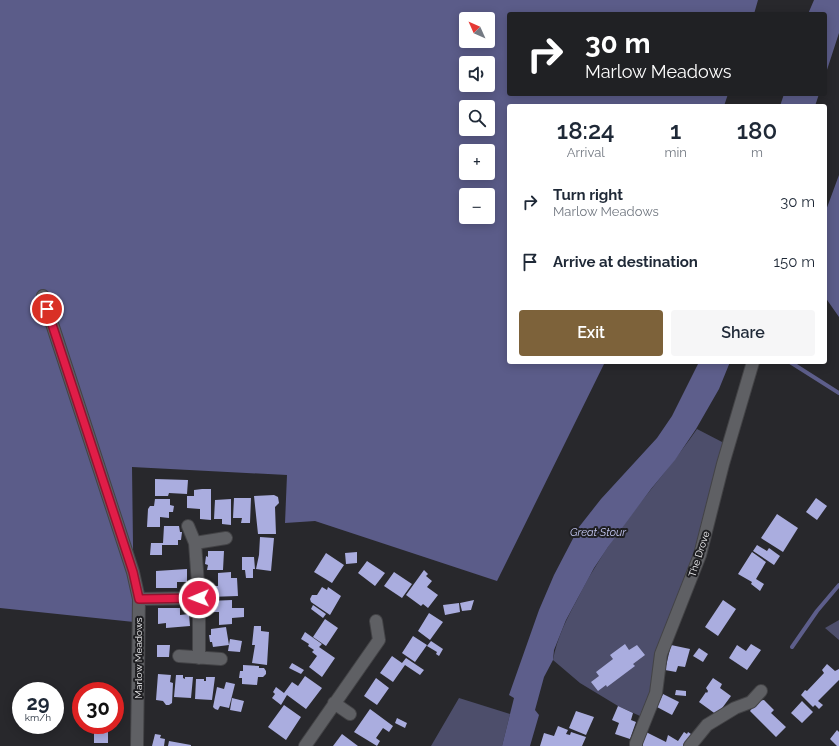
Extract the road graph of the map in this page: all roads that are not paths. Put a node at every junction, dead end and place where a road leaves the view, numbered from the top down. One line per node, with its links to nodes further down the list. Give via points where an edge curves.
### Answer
1 (43, 296): 7 (street, Marlow Meadows, via 133,572)
2 (752, 364): 15 (street, The Drove, via 700,555 661,654 656,693)
3 (188, 526): 5 (street)
4 (226, 538): 5 (street)
5 (195, 543): 6 (street)
6 (199, 598): 7 (street); 10 (street)
7 (139, 599): 16 (street, Marlow Meadows)
8 (376, 621): 13 (street, via 379,640)
9 (179, 656): 10 (street)
10 (199, 658): 11 (street)
11 (221, 659)
12 (761, 691): 18 (street, via 751,702 712,721)
13 (334, 703): 14 (street); 17 (street)
14 (350, 714)
15 (636, 744)
16 (138, 746)
17 (305, 746)
18 (690, 746)

